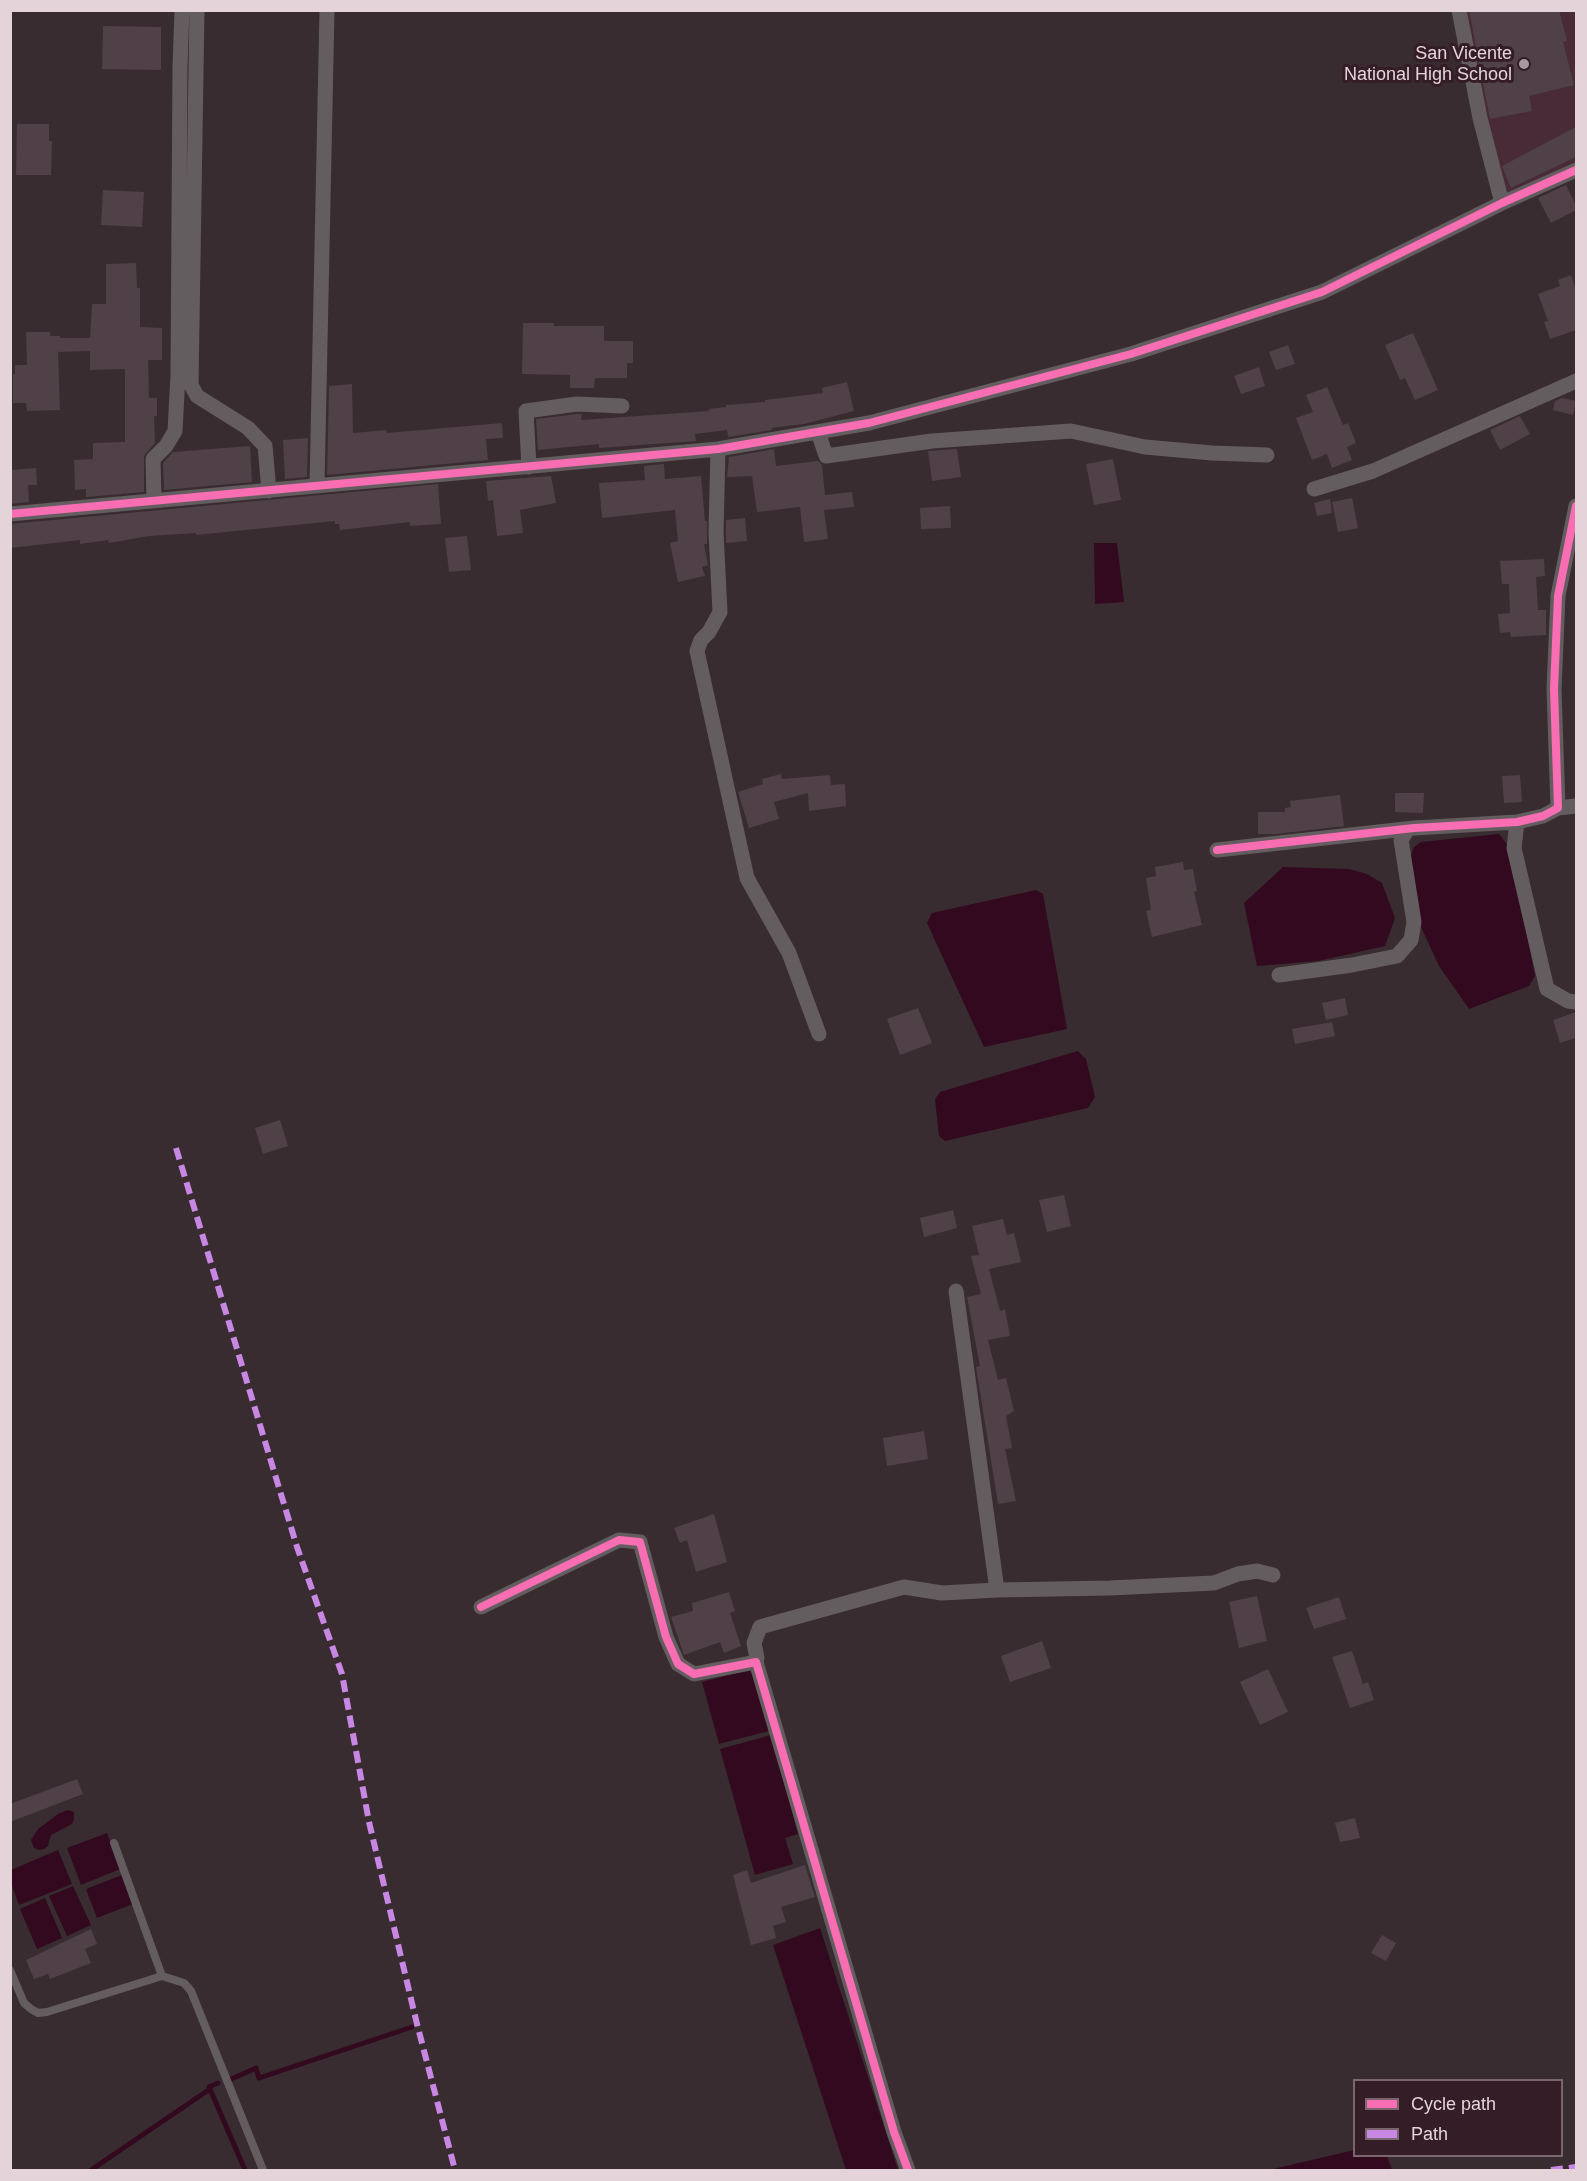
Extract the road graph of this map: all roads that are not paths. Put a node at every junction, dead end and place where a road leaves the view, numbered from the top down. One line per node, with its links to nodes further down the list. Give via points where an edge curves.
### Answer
1 (182, 10): 16 (street, via 175,431 153,459)
2 (197, 10): 15 (street, via 191,386 197,396 248,428 265,446)
3 (327, 10): 13 (street)
4 (1459, 10): 6 (street)
5 (1576, 170): 6 (street)
6 (1502, 203): 9 (street, via 1322,292 1131,354 869,423)
7 (1576, 381): 14 (street, via 1373,471)
8 (622, 406): 12 (street, via 577,404 526,411)
9 (818, 432): 10 (street); 11 (street, via 826,456 932,441 1071,431 1145,447)
10 (718, 449): 12 (street); 26 (street, via 716,532 720,612 697,651 747,878 789,954)
11 (1267, 454)
12 (529, 467): 13 (street)
13 (317, 486): 15 (street)
14 (1314, 489)
15 (268, 491): 16 (street)
16 (154, 501): 18 (street)
17 (1576, 506): 20 (street, via 1558,596 1554,689)
18 (10, 514)
19 (1576, 806): 20 (street)
20 (1558, 808): 21 (street)
21 (1517, 822): 22 (street); 25 (street, via 1514,848 1547,989)
22 (1408, 829): 23 (street); 24 (street, via 1401,840 1413,922 1411,940 1397,956)
23 (1217, 850)
24 (1279, 975)
25 (1576, 1002)
26 (819, 1034)
27 (956, 1291): 29 (street)
28 (1273, 1575): 29 (street, via 1257,1571 1214,1583 1145,1587)
29 (997, 1590): 31 (street, via 942,1593 904,1587 760,1627 754,1642)
30 (481, 1607): 31 (street, via 619,1540 640,1542 666,1637 678,1664 694,1674)
31 (756, 1662): 36 (street)
32 (114, 1843): 34 (lane)
33 (10, 1970): 34 (lane, via 24,2003 38,2013)
34 (162, 1976): 35 (lane, via 184,1983 191,1991)
35 (263, 2170)
36 (908, 2170)

